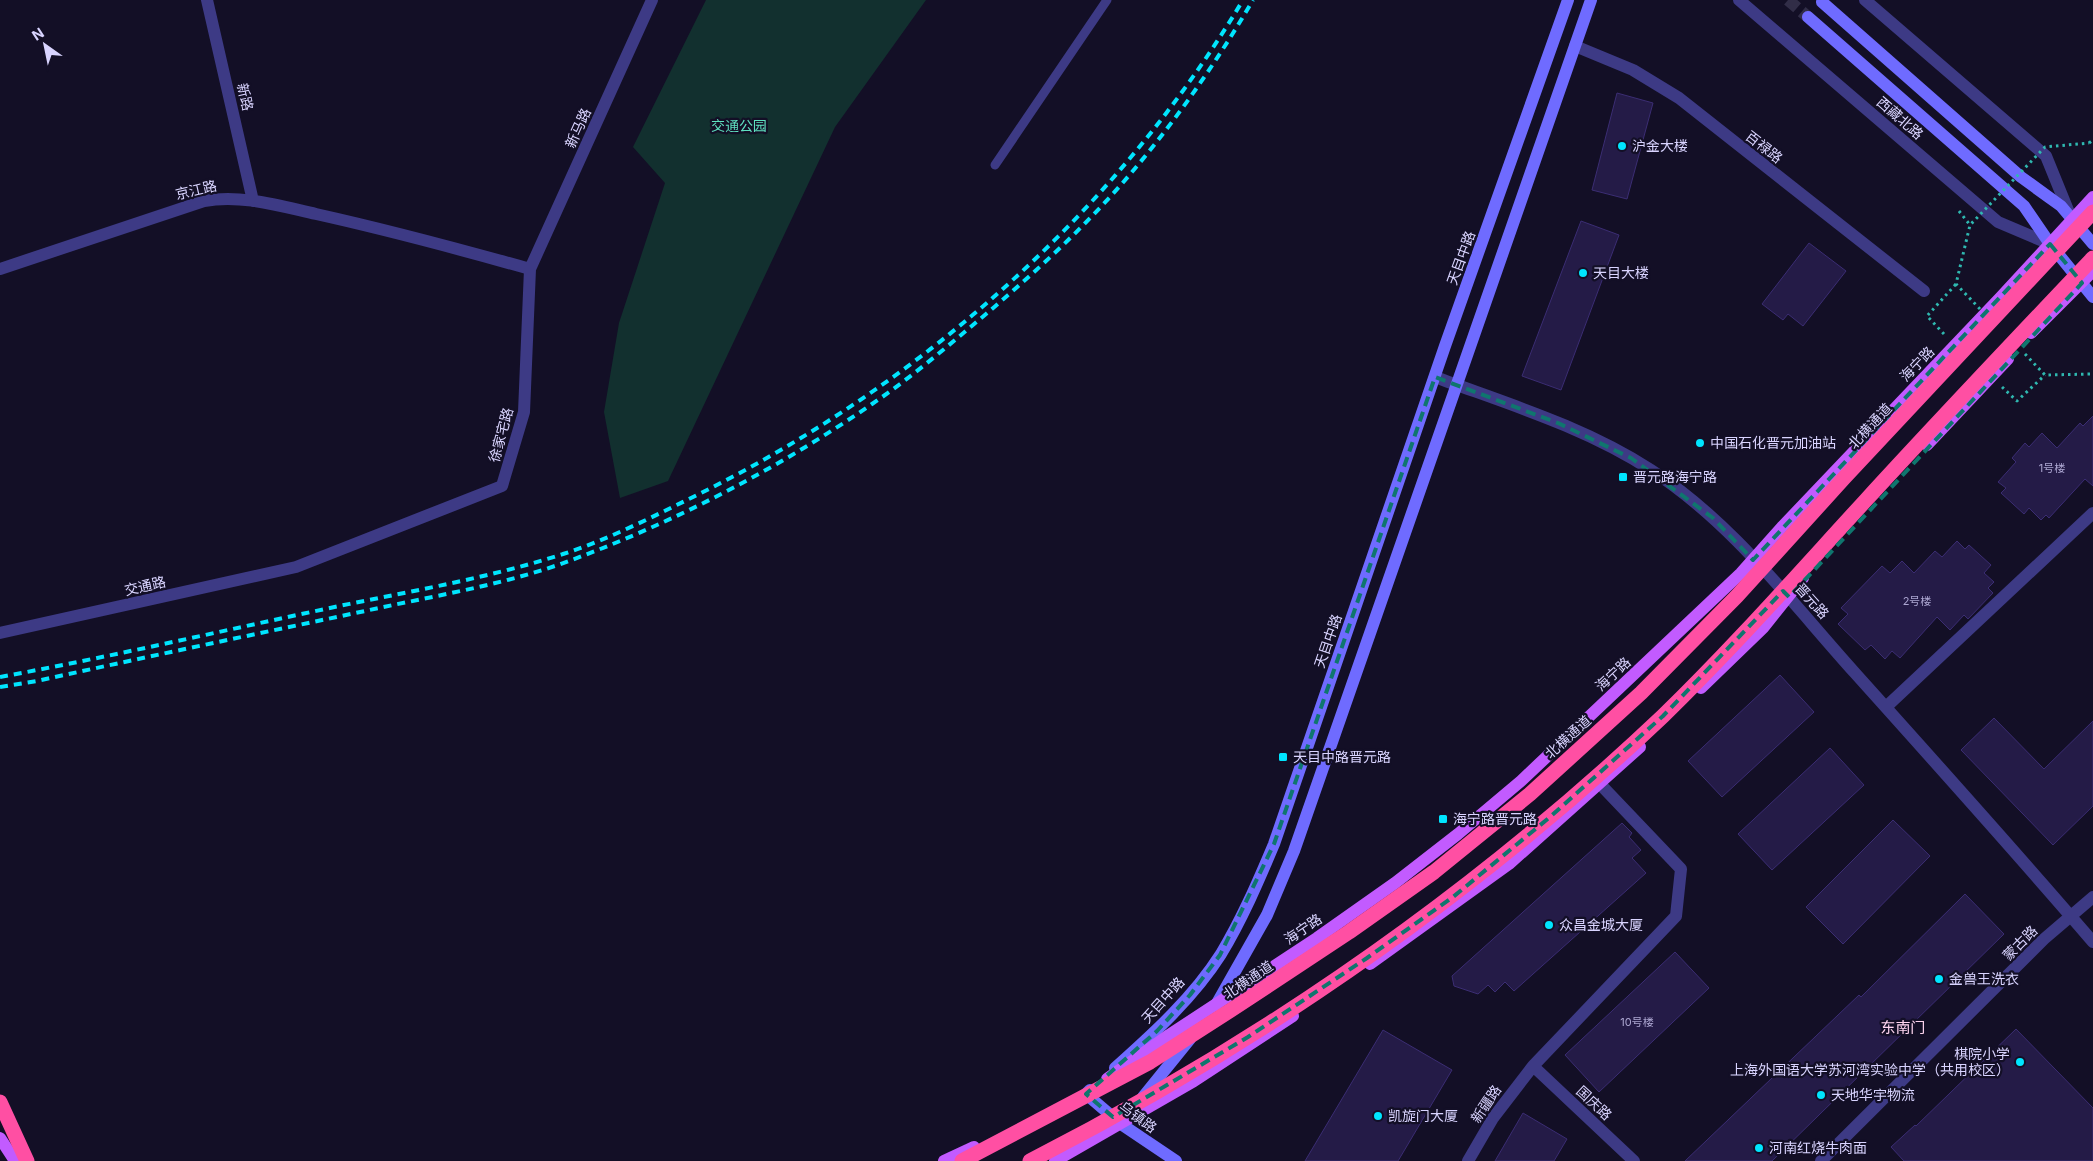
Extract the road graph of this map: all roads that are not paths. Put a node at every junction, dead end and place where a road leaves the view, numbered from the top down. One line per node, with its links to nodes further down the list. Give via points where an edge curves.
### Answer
1 (207, 0): 13 (street, 新路)
2 (652, 0): 19 (street, 新马路)
3 (1107, 0): 11 (lane)
4 (1568, 0): 25 (main road, 天目中路)
5 (1591, 0): 10 (main road)
6 (1739, 0): 16 (street, 西藏北路, via 1998,222)
7 (1866, 0): 15 (street, via 2046,156)
8 (1822, 2): 15 (main road, via 2022,177 2060,206)
9 (1808, 18): 16 (main road, 西藏北路, via 2024,206)
10 (1575, 46): 23 (street, 百禄路, via 1633,70 1679,98); 26 (main road)
11 (995, 165)
12 (2093, 197): 15 (main road, 海宁路)
13 (254, 201): 19 (street, 京江路, via 406,234); 20 (street, 京江路, via 228,198 204,201)
14 (2093, 212): 46 (highway, 北横通道, bridge, via 1737,596 1641,693 1530,794 1434,872 1231,1010 1150,1062)
15 (2072, 220): 16 (main road, 海宁路); 17 (main road)
16 (2050, 244): 22 (main road, 西藏北路); 28 (main road, 海宁路)
17 (2093, 244)
18 (2093, 258): 47 (highway, bridge, via 1760,618 1662,716 1550,817 1453,897 1248,1037 1165,1089)
19 (530, 268): 29 (street, 徐家宅路, via 524,412 502,486)
20 (0, 269)
21 (2093, 271): 22 (main road)
22 (2082, 283): 24 (main road, 西藏北路); 30 (main road, via 1820,559)
23 (1924, 291)
24 (2093, 297)
25 (1435, 377): 26 (street, 晋元路); 39 (main road, 天目中路, via 1274,844 1248,904 1220,955 1190,995 1157,1031)
26 (1455, 385): 28 (street, 晋元路, via 1558,423 1631,458 1674,486 1713,518); 37 (main road, via 1294,851 1267,916)
27 (2093, 513): 32 (street)
28 (1753, 560): 30 (street, 晋元路); 37 (main road, 海宁路, via 1521,781 1458,834 1325,933)
29 (296, 567): 31 (street, 交通路)
30 (1789, 597): 32 (street, 晋元路); 33 (main road, via 1763,628)
31 (0, 633)
32 (1886, 707): 35 (street, 晋元路)
33 (1600, 784): 38 (street, 新疆路, via 1681,868 1676,916); 41 (main road, via 1510,864 1427,925 1242,1051)
34 (2093, 897): 35 (street, 蒙古路)
35 (2070, 916): 36 (street, 晋元路); 52 (street, 蒙古路)
36 (2093, 942)
37 (1217, 1004): 39 (main road, 海宁路); 41 (main road)
38 (1533, 1066): 50 (street, 新疆路, via 1493,1118); 51 (street, 国庆路)
39 (1086, 1094): 41 (main road, 乌镇路); 45 (main road, 天目中路)
40 (0, 1102): 44 (highway)
41 (1121, 1124): 48 (main road); 49 (main road, 乌镇路)
42 (0, 1138): 43 (main road)
43 (15, 1161)
44 (27, 1161)
45 (944, 1161)
46 (962, 1161)
47 (1030, 1161)
48 (1055, 1161)
49 (1176, 1161)
50 (1468, 1161)
51 (1634, 1161)
52 (1821, 1161)

